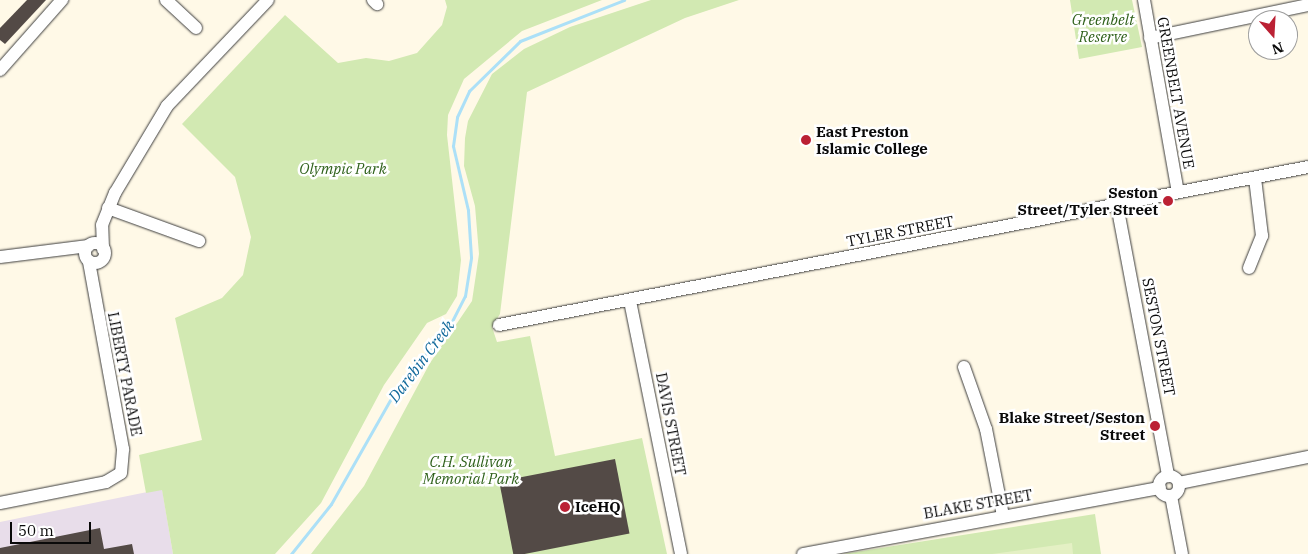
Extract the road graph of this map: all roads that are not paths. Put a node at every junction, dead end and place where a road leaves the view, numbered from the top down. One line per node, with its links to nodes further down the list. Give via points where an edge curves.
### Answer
1 (62, 0): 8 (street)
2 (166, 0): 6 (street)
3 (268, 0): 13 (street, LIBERTY PARADE, via 175,102 165,127 152,135 120,181)
4 (1144, 0): 7 (street, GREENBELT AVENUE)
5 (1308, 5): 7 (street)
6 (196, 28)
7 (1150, 38): 11 (street, GREENBELT AVENUE)
8 (0, 70)
9 (1308, 167): 10 (street, TYLER STREET)
10 (1255, 178): 11 (street, TYLER STREET); 20 (street, via 1262,236)
11 (1178, 192): 12 (street, TYLER STREET)
12 (1117, 205): 21 (street, TYLER STREET); 25 (street, SESTON STREET)
13 (108, 208): 14 (street, LIBERTY PARADE); 15 (street)
14 (102, 225): 16 (street, LIBERTY PARADE); 19 (street, LIBERTY PARADE)
15 (198, 241)
16 (89, 246): 17 (street); 19 (street)
17 (62, 250): 18 (street); 19 (street)
18 (0, 257)
19 (95, 258): 29 (street, LIBERTY PARADE, via 98,327 123,449 121,473 106,482)
20 (1249, 268)
21 (630, 300): 22 (street, TYLER STREET); 31 (street, DAVIS STREET)
22 (498, 325)
23 (964, 367): 30 (street, via 986,429)
24 (1308, 457): 26 (street)
25 (1168, 476): 26 (street); 27 (street, via 1162,478)
26 (1179, 484): 28 (street)
27 (1160, 488): 28 (street); 30 (street, BLAKE STREET)
28 (1171, 496): 33 (street)
29 (0, 503)
30 (1003, 516): 32 (street, BLAKE STREET)
31 (681, 554)
32 (803, 554)
33 (1182, 554)

